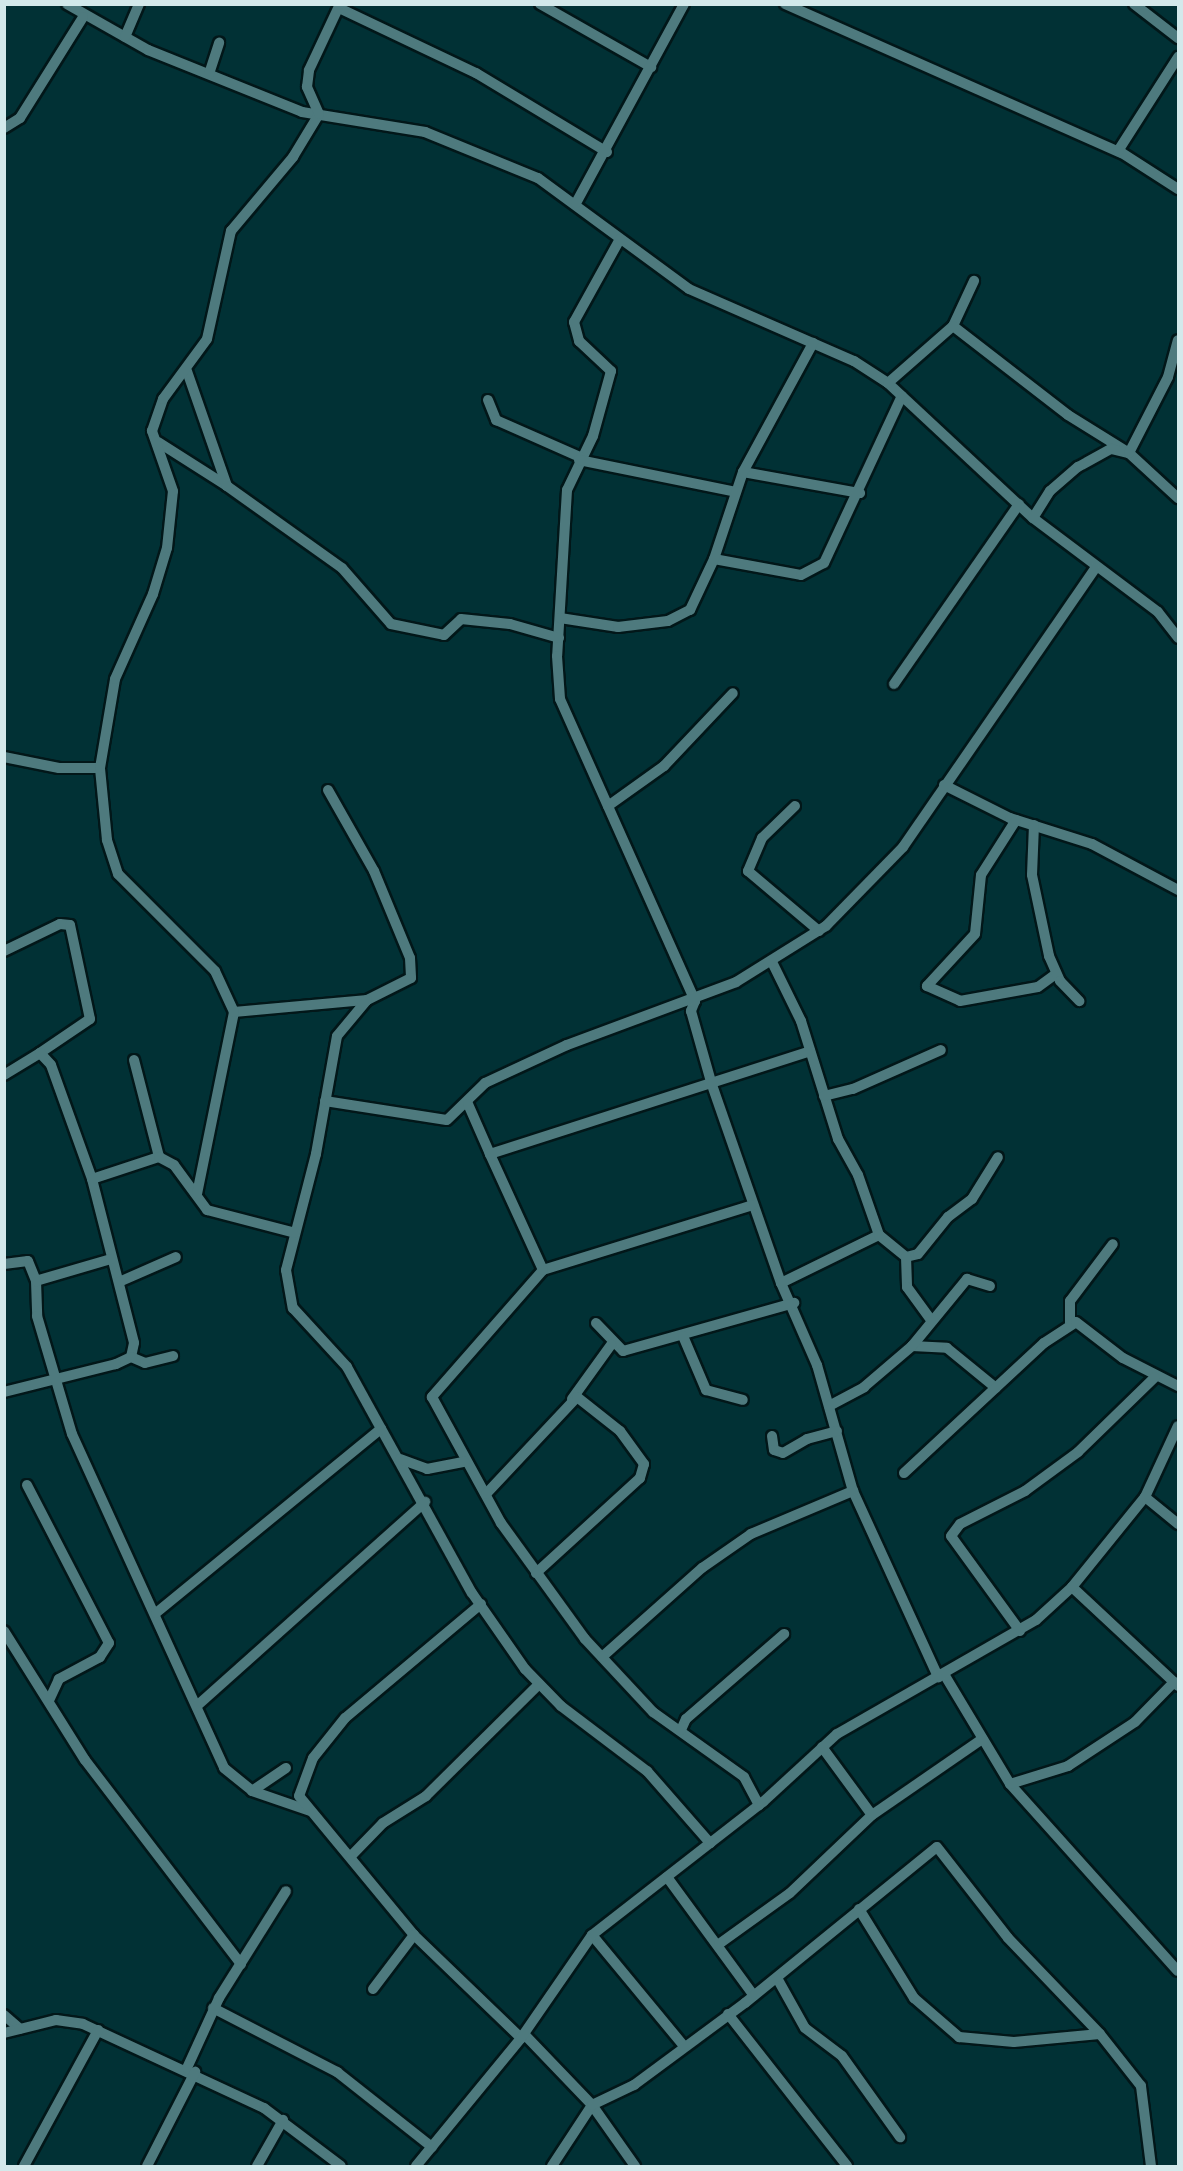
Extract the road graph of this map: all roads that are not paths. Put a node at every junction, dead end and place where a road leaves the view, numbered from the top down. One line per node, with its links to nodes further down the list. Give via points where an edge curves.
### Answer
1 (67, 4): 8 (street)
2 (140, 4): 9 (street)
3 (540, 4): 13 (street)
4 (684, 4): 13 (street)
5 (785, 4): 17 (street)
6 (1134, 4): 10 (street)
7 (340, 6): 15 (street, via 309,70 307,87); 18 (street, via 476,73)
8 (83, 16): 9 (street); 16 (street, via 20,118)
9 (125, 38): 14 (street)
10 (1179, 38)
11 (219, 43): 14 (street)
12 (1179, 57): 17 (street)
13 (651, 67): 18 (street)
14 (209, 74): 15 (street)
15 (319, 114): 20 (street, via 425,132 501,160); 26 (street, via 293,157 231,231 207,339)
16 (4, 128)
17 (1118, 151): 19 (street)
18 (607, 152): 20 (street)
19 (1179, 189)
20 (576, 203): 21 (street)
21 (620, 239): 25 (street, via 689,288); 32 (street, via 574,322 579,341 610,371 593,436)
22 (974, 281): 23 (street)
23 (953, 326): 27 (street); 31 (street, via 1068,415)
24 (1179, 340): 31 (street, via 1168,376)
25 (813, 343): 27 (street); 33 (street)
26 (187, 370): 30 (street, via 163,399 152,431); 34 (street)
27 (888, 383): 28 (street)
28 (902, 396): 36 (street); 38 (street)
29 (488, 400): 32 (street, via 496,420)
30 (158, 442): 34 (street); 48 (street, via 173,490 167,548 153,594 115,679)
31 (1129, 453): 37 (street); 39 (street, via 1111,449 1078,466 1050,491)
32 (579, 458): 35 (street); 42 (street, via 567,490)
33 (744, 472): 35 (street); 36 (street)
34 (227, 486): 43 (street, via 342,568 391,624 444,635 461,619 510,624)
35 (736, 492): 40 (street)
36 (860, 493): 40 (street, via 830,556 811,573)
37 (1179, 498)
38 (1018, 504): 39 (street); 45 (street)
39 (1034, 518): 41 (street)
40 (714, 559): 42 (street, via 690,610 668,621 606,627)
41 (1095, 568): 44 (street, via 1158,612); 49 (street)
42 (560, 618): 43 (street)
43 (559, 638): 51 (street, via 560,699)
44 (1179, 638)
45 (894, 684)
46 (733, 693): 51 (street, via 664,766)
47 (4, 757): 48 (street, via 59,768)
48 (100, 768): 63 (street, via 107,840 118,874 215,971)
49 (944, 785): 53 (street); 56 (street, via 893,860)
50 (328, 790): 60 (street, via 374,871 410,958 411,978)
51 (608, 806): 62 (street)
52 (795, 806): 56 (street, via 762,838 748,871)
53 (1016, 820): 54 (street); 59 (street, via 981,875 975,934 927,986 960,1001 1038,987)
54 (1034, 825): 55 (street, via 1092,844); 59 (street, via 1032,875)
55 (1179, 890)
56 (819, 931): 58 (street)
57 (4, 951): 66 (street, via 60,924 70,925 90,1019)
58 (772, 962): 62 (street); 65 (street)
59 (1056, 974): 61 (street)
60 (367, 1000): 63 (street); 71 (street, via 337,1036)
61 (1079, 1001)
62 (693, 1006): 69 (street); 72 (street, via 680,1004 506,1073 485,1083)
63 (234, 1012): 77 (street)
64 (941, 1050): 70 (street, via 853,1089)
65 (810, 1052): 69 (street); 70 (street)
66 (40, 1053): 68 (street); 76 (street, via 51,1065)
67 (134, 1060): 74 (street)
68 (4, 1075)
69 (712, 1085): 73 (street, via 554,1130); 78 (street)
70 (824, 1096): 80 (street)
71 (325, 1101): 72 (street, via 447,1120); 79 (street)
72 (468, 1104): 73 (street)
73 (490, 1154): 86 (street)
74 (159, 1157): 76 (street); 77 (street, via 174,1165)
75 (998, 1157): 83 (street, via 972,1199 918,1254)
76 (92, 1179): 84 (street)
77 (197, 1194): 79 (street, via 207,1210)
78 (753, 1205): 86 (street); 89 (street)
79 (295, 1233): 110 (street, via 286,1270 293,1308 347,1367)
80 (879, 1235): 83 (street); 89 (street)
81 (1113, 1245): 94 (street, via 1070,1301)
82 (176, 1257): 88 (street)
83 (906, 1257): 93 (street, via 907,1287)
84 (111, 1258): 87 (street); 88 (street)
85 (4, 1264): 87 (street, via 27,1261)
86 (543, 1270): 114 (street, via 482,1344 434,1389 432,1397)
87 (36, 1281): 102 (street, via 37,1317)
88 (119, 1282): 100 (street, via 134,1343)
89 (781, 1283): 91 (street)
90 (990, 1286): 93 (street, via 967,1279)
91 (794, 1303): 95 (street); 108 (street)
92 (596, 1323): 96 (street)
93 (927, 1323): 97 (street); 98 (street)
94 (1070, 1324): 101 (street, via 1083,1323); 104 (street)
95 (683, 1336): 96 (street, via 622,1351); 107 (street, via 706,1390)
96 (611, 1345): 106 (street)
97 (912, 1346): 98 (street); 108 (street, via 864,1387)
98 (929, 1346): 104 (street, via 947,1348)
99 (173, 1356): 100 (street, via 145,1363)
100 (131, 1357): 102 (street)
101 (1155, 1377): 103 (street); 128 (street, via 1078,1452 1025,1491 960,1524 951,1536)
102 (55, 1380): 105 (street); 127 (street, via 72,1434)
103 (1179, 1386)
104 (996, 1388): 116 (street)
105 (4, 1392)
106 (573, 1399): 120 (street); 124 (street, via 583,1400 620,1431 644,1464 644,1472)
107 (743, 1400)
108 (829, 1406): 111 (street)
109 (1179, 1426): 121 (street)
110 (381, 1429): 113 (street); 127 (street)
111 (837, 1431): 112 (street, via 807,1439 783,1453 774,1450); 119 (street)
112 (772, 1436)
113 (400, 1459): 115 (street); 118 (street)
114 (464, 1462): 115 (street); 120 (street)
115 (427, 1468): 118 (street)
116 (904, 1473)
117 (27, 1485): 135 (street, via 109,1643 100,1657 59,1679)
118 (417, 1488): 122 (street)
119 (853, 1491): 131 (street, via 751,1534 702,1568); 132 (street)
120 (486, 1494): 124 (street)
121 (1145, 1497): 123 (street); 125 (street)
122 (425, 1502): 126 (street); 136 (street)
123 (1179, 1524)
124 (536, 1573): 131 (street)
125 (1072, 1587): 128 (street); 134 (street)
126 (480, 1604): 133 (street); 144 (street, via 330,1735 299,1786)
127 (156, 1613): 136 (street)
128 (1020, 1630): 132 (street)
129 (4, 1631): 135 (street)
130 (784, 1634): 137 (street, via 686,1719)
131 (602, 1657): 137 (street, via 631,1692)
132 (941, 1676): 138 (street); 139 (street, via 866,1714)
133 (539, 1684): 146 (street, via 647,1771); 147 (street, via 426,1796 383,1823)
134 (1176, 1684): 141 (street, via 1135,1722 1068,1766)
135 (49, 1700): 154 (street, via 85,1760)
136 (198, 1705): 142 (street, via 224,1767)
137 (681, 1730): 143 (street, via 744,1777)
138 (982, 1739): 141 (street); 145 (street)
139 (822, 1747): 143 (street); 145 (street)
140 (286, 1768): 142 (street)
141 (1010, 1784): 155 (street)
142 (252, 1791): 144 (street)
143 (759, 1805): 146 (street)
144 (310, 1811): 147 (street)
145 (872, 1815): 153 (street, via 790,1893)
146 (710, 1843): 148 (street)
147 (351, 1856): 151 (street)
148 (667, 1876): 152 (street); 153 (street)
149 (286, 1891): 154 (street)
150 (859, 1909): 156 (street); 165 (street, via 914,1998 959,2037 1014,2042); 165 (street, via 937,1847 1008,1938)
151 (414, 1935): 157 (street); 166 (street)
152 (592, 1935): 166 (street); 167 (street)
153 (719, 1944): 158 (street)
154 (241, 1964): 159 (street)
155 (1179, 1971)
156 (777, 1978): 158 (street); 171 (street, via 805,2028 842,2056)
157 (374, 1989)
158 (754, 1996): 160 (street)
159 (213, 2008): 168 (street); 172 (street, via 337,2072)
160 (728, 2014): 167 (street); 180 (street)
161 (4, 2015): 162 (street)
162 (20, 2029): 163 (street, via 56,2020); 164 (street)
163 (98, 2030): 168 (street); 173 (street)
164 (4, 2033)
165 (1100, 2034): 181 (street, via 1141,2086)
166 (523, 2036): 169 (street); 172 (street)
167 (683, 2045): 169 (street, via 634,2085)
168 (191, 2070): 170 (street); 174 (street)
169 (592, 2105): 178 (street); 179 (street)
170 (283, 2120): 175 (street); 176 (street)
171 (900, 2137)
172 (432, 2147): 177 (street)
173 (24, 2166)
174 (149, 2166)
175 (257, 2166)
176 (341, 2166)
177 (416, 2166)
178 (552, 2166)
179 (635, 2166)
180 (847, 2166)
181 (1150, 2166)

